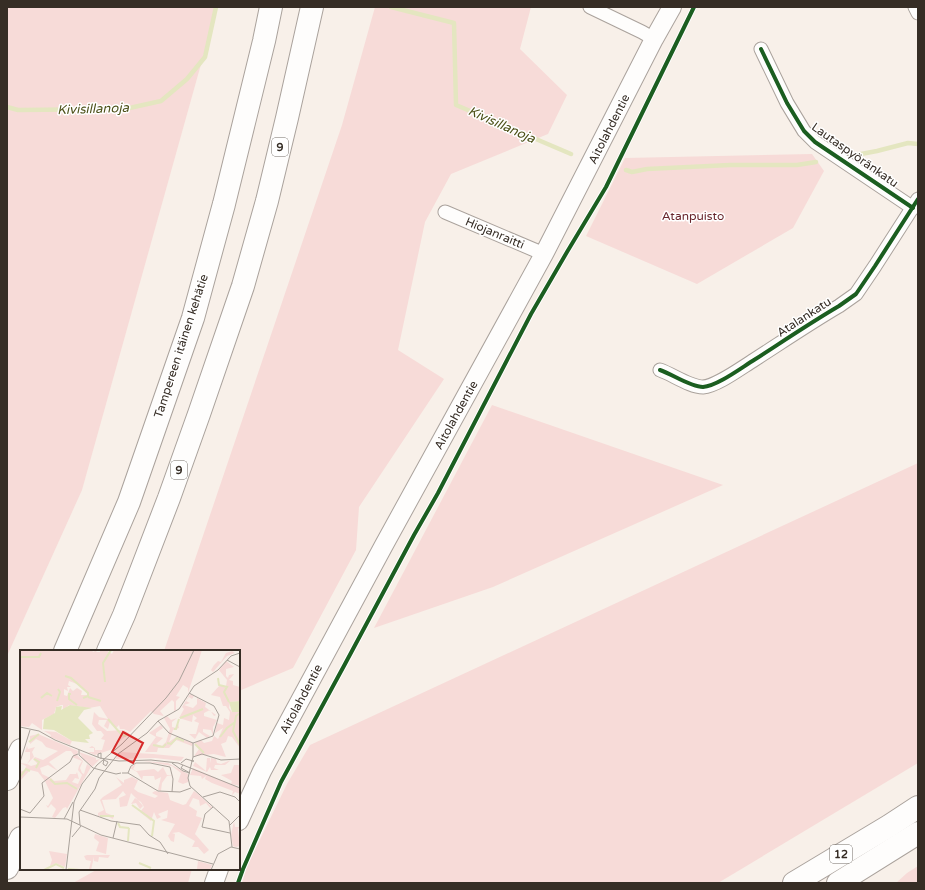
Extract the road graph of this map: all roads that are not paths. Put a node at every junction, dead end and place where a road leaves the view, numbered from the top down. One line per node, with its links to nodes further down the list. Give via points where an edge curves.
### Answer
1 (271, 7): 13 (highway, Tampereen itäinen kehätie, via 224,204 193,318 129,502)
2 (312, 7): 14 (highway, 9, via 267,201 243,286 169,498)
3 (590, 7): 7 (street)
4 (672, 7): 7 (main road, Aitolahdentie)
5 (915, 7): 6 (street)
6 (918, 12)
7 (654, 39): 11 (main road, Aitolahdentie)
8 (761, 49): 9 (street, Lautaspyöränkatu, via 804,132 815,142)
9 (915, 204): 12 (street, Atalankatu, via 856,294 839,306 733,374 713,384 702,387 693,385)
10 (446, 212): 11 (street, Hiojanraitti)
11 (544, 254): 20 (main road, Aitolahdentie, via 384,545 270,757)
12 (660, 370)
13 (65, 650)
14 (108, 650)
15 (20, 745): 17 (highway)
16 (20, 752): 18 (highway)
17 (7, 757)
18 (7, 779)
19 (918, 807): 26 (highway, 12)
20 (240, 819)
21 (918, 833): 27 (highway, 12)
22 (20, 840): 23 (highway)
23 (7, 868)
24 (218, 870): 25 (main road)
25 (214, 883)
26 (794, 883)
27 (838, 883)

